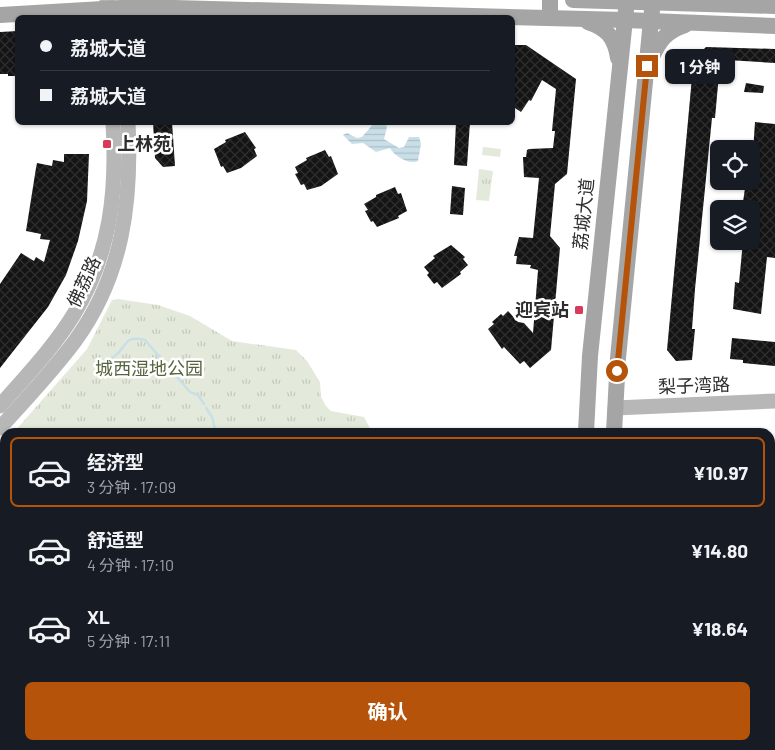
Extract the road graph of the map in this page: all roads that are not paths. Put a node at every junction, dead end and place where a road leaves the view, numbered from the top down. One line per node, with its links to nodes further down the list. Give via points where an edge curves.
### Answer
1 (550, 0): 18 (main road)
2 (575, 0): 3 (main road)
3 (627, 0): 4 (main road); 20 (main road, 荔城大道)
4 (653, 1): 5 (main road); 21 (main road)
5 (691, 2): 7 (main road)
6 (189, 4): 10 (main road); 16 (main road)
7 (721, 4): 8 (main road); 23 (main road)
8 (775, 6)
9 (33, 7): 12 (main road); 13 (main road)
10 (165, 7): 11 (main road); 15 (main road)
11 (115, 8): 12 (main road)
12 (53, 12): 14 (main road)
13 (0, 15)
14 (68, 15)
15 (148, 15)
16 (473, 15)
17 (515, 17): 18 (main road)
18 (550, 18): 19 (main road)
19 (574, 18): 20 (main road); 27 (main road, via 603,27 608,32)
20 (625, 20): 21 (main road); 25 (main road, 荔城大道)
21 (651, 22): 22 (main road); 26 (main road)
22 (693, 23): 23 (main road); 28 (main road, via 671,30 664,36)
23 (720, 24): 24 (main road)
24 (775, 26)
25 (622, 50): 26 (main road); 27 (main road, 荔城大道)
26 (648, 53): 28 (main road)
27 (620, 70): 36 (main road, 荔城大道, via 590,356)
28 (646, 78): 33 (main road)
29 (114, 125): 34 (main road, 佛荔路, via 114,196 98,263 86,292 61,333)
30 (128, 125): 35 (main road, 佛荔路, via 128,195 125,223 113,268 75,340)
31 (775, 392): 33 (main road, 梨子湾路)
32 (775, 401): 33 (main road, 梨子湾路)
33 (616, 403): 37 (main road)
34 (0, 406)
35 (0, 428)
36 (586, 428)
37 (614, 428)

